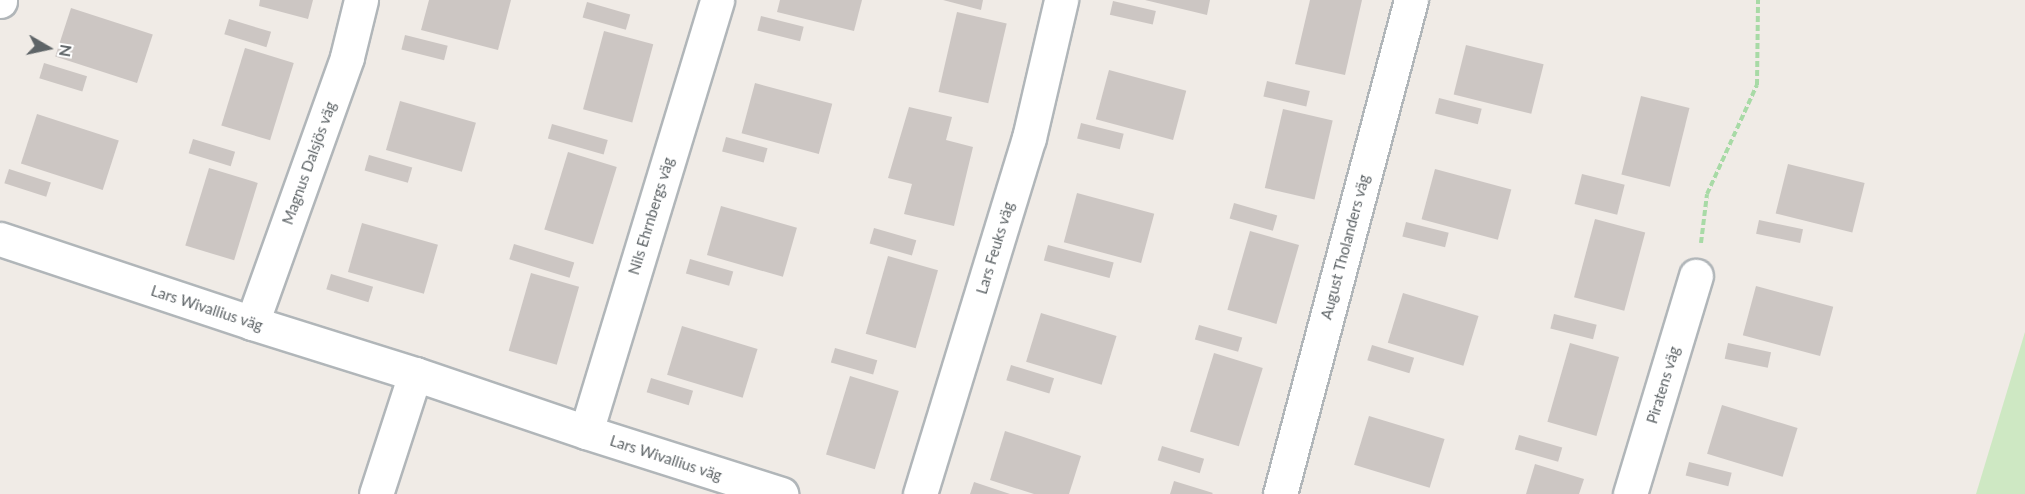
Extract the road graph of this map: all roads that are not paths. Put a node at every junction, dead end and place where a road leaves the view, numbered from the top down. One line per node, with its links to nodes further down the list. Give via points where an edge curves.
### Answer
1 (361, 0): 7 (street, Magnus Dalsjös väg, via 347,57)
2 (717, 0): 9 (street, Nils Ehrnbergs väg)
3 (1061, 0): 12 (street, Lars Feuks väg, via 1029,138)
4 (1411, 0): 13 (street, August Tholanders väg)
5 (0, 239): 7 (street, Lars Wivallius väg)
6 (1696, 276): 14 (street, Piratens väg)
7 (252, 323): 8 (street, Lars Wivallius väg)
8 (415, 374): 9 (street, Lars Wivallius väg); 10 (street)
9 (586, 432): 11 (street, Lars Wivallius väg)
10 (376, 494)
11 (781, 494)
12 (920, 494)
13 (1280, 494)
14 (1630, 494)

